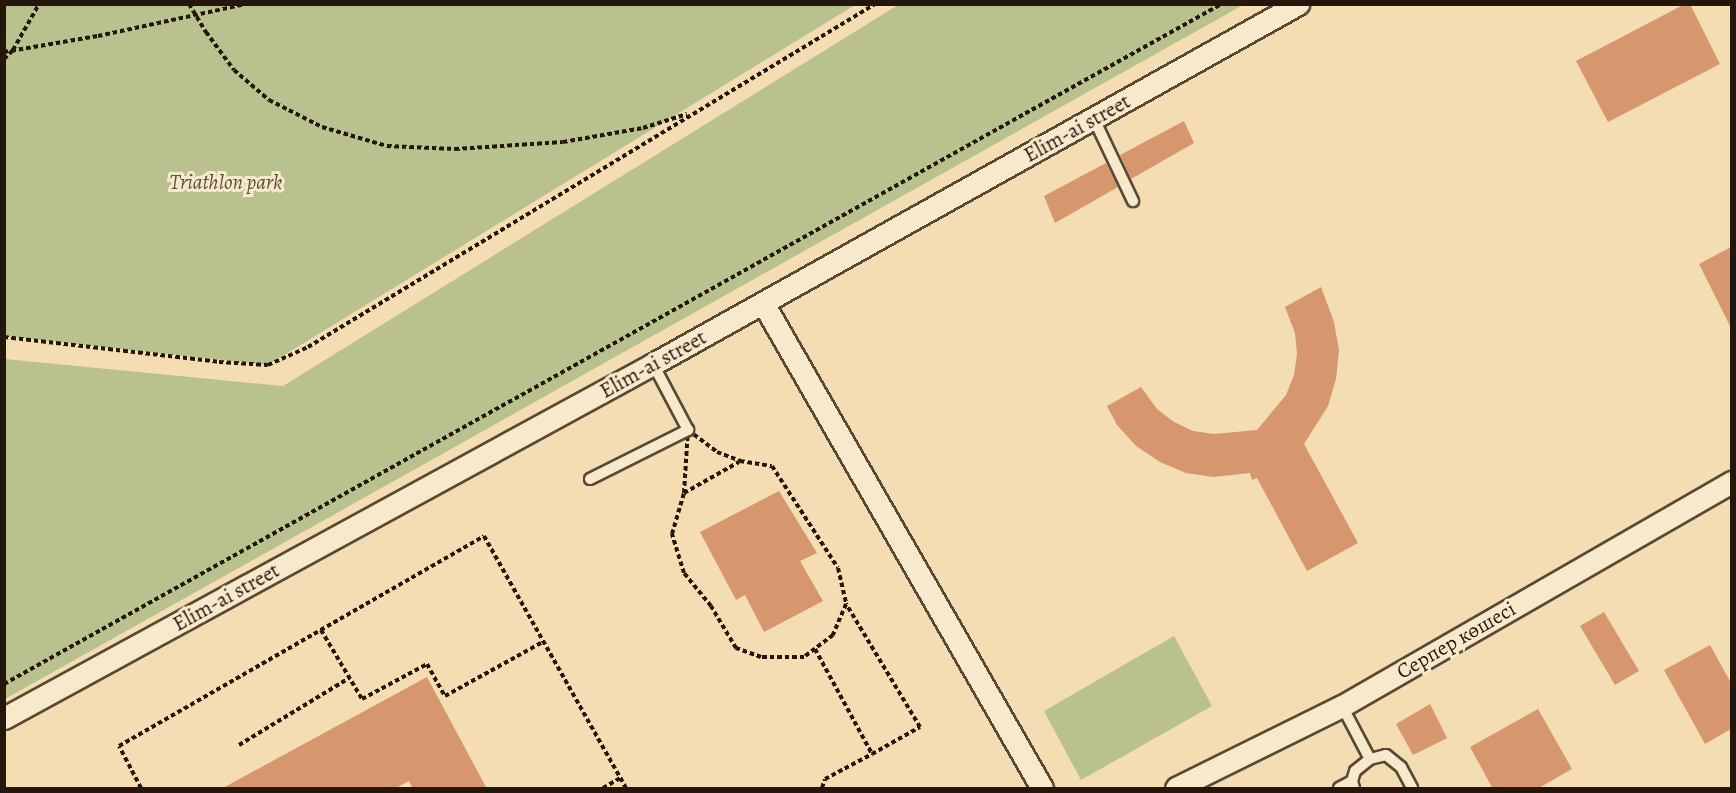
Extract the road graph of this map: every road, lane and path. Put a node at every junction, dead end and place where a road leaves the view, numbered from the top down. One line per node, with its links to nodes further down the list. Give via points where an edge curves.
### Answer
1 (39, 4): 7 (path)
2 (189, 4): 10 (path, bridge, via 234,70 269,100 322,127 387,146 455,149 563,142 643,128)
3 (246, 4): 7 (path)
4 (875, 4): 10 (path)
5 (1221, 4): 26 (path)
6 (1298, 4): 11 (street, Elim-ai street)
7 (13, 50): 8 (path); 9 (path)
8 (4, 51)
9 (4, 59)
10 (694, 112): 14 (path, via 308,347 268,365)
11 (1094, 119): 12 (lane); 13 (street, Elim-ai street)
12 (1133, 201)
13 (763, 303): 15 (street, Elim-ai street); 38 (street)
14 (4, 337)
15 (653, 364): 16 (lane); 28 (street, Elim-ai street)
16 (688, 430): 17 (path, via 717,452); 18 (lane); 20 (path)
17 (740, 461): 20 (path); 21 (path, via 772,466 838,568)
18 (590, 479)
19 (1731, 482): 27 (street, Серпер көшесі)
20 (684, 493): 24 (path, via 672,534 684,573 711,606 736,648 761,657 804,657)
21 (846, 604): 24 (path, via 833,635); 30 (path, via 920,727)
22 (321, 630): 23 (path, via 484,536); 25 (path); 34 (path, via 119,746)
23 (543, 642): 25 (path, via 446,696 427,664 362,699); 32 (path)
24 (814, 650): 30 (path)
25 (349, 678): 29 (path)
26 (4, 684)
27 (1342, 706): 31 (lane); 39 (street, Серпер көшесі)
28 (4, 718)
29 (238, 745)
30 (872, 754): 37 (path, via 825,779)
31 (1370, 759): 33 (lane, via 1355,771); 41 (lane, via 1386,755 1401,767)
32 (620, 778): 35 (path); 36 (path)
33 (1353, 785): 40 (lane)
34 (141, 789)
35 (603, 789)
36 (626, 789)
37 (822, 789)
38 (1042, 789)
39 (1176, 789)
40 (1339, 789)
41 (1412, 789)

